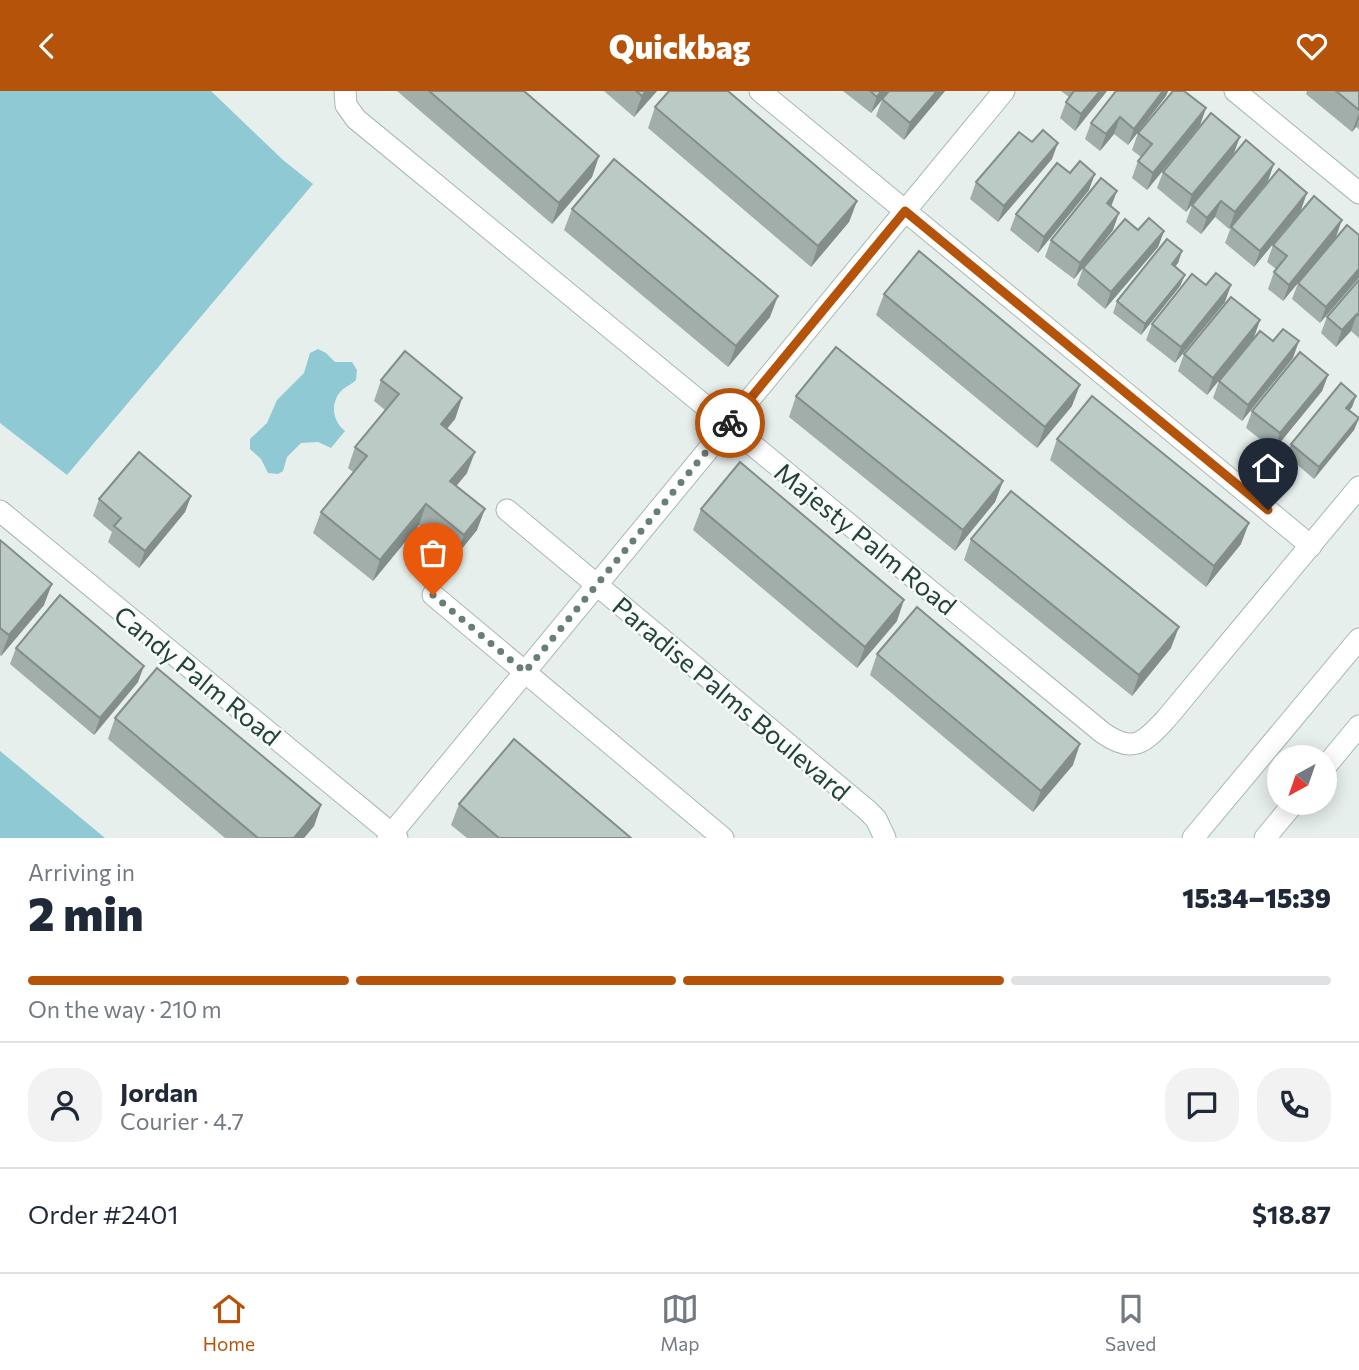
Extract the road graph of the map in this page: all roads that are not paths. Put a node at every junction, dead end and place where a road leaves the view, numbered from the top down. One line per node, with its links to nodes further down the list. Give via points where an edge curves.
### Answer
1 (760, 91): 6 (street)
2 (1004, 91): 6 (street)
3 (1235, 91): 5 (street)
4 (344, 94): 7 (street, Majesty Palm Road, via 356,119)
5 (1359, 193)
6 (905, 211): 7 (street); 11 (street)
7 (729, 425): 11 (street, Majesty Palm Road, via 1103,733 1123,744 1143,742 1152,735); 12 (street)
8 (1359, 487): 11 (street, Majesty Palm Road)
9 (507, 510): 12 (street, Paradise Palms Boulevard)
10 (0, 511): 19 (street, Candy Palm Road)
11 (1311, 546)
12 (597, 586): 15 (street); 21 (street, Paradise Palms Boulevard, via 867,810)
13 (433, 595): 15 (street)
14 (1359, 639): 22 (street)
15 (525, 672): 19 (street); 20 (street)
16 (1359, 726): 17 (street)
17 (1337, 753)
18 (1284, 815): 23 (street)
19 (392, 837)
20 (723, 838)
21 (885, 838)
22 (1193, 838)
23 (1265, 838)

